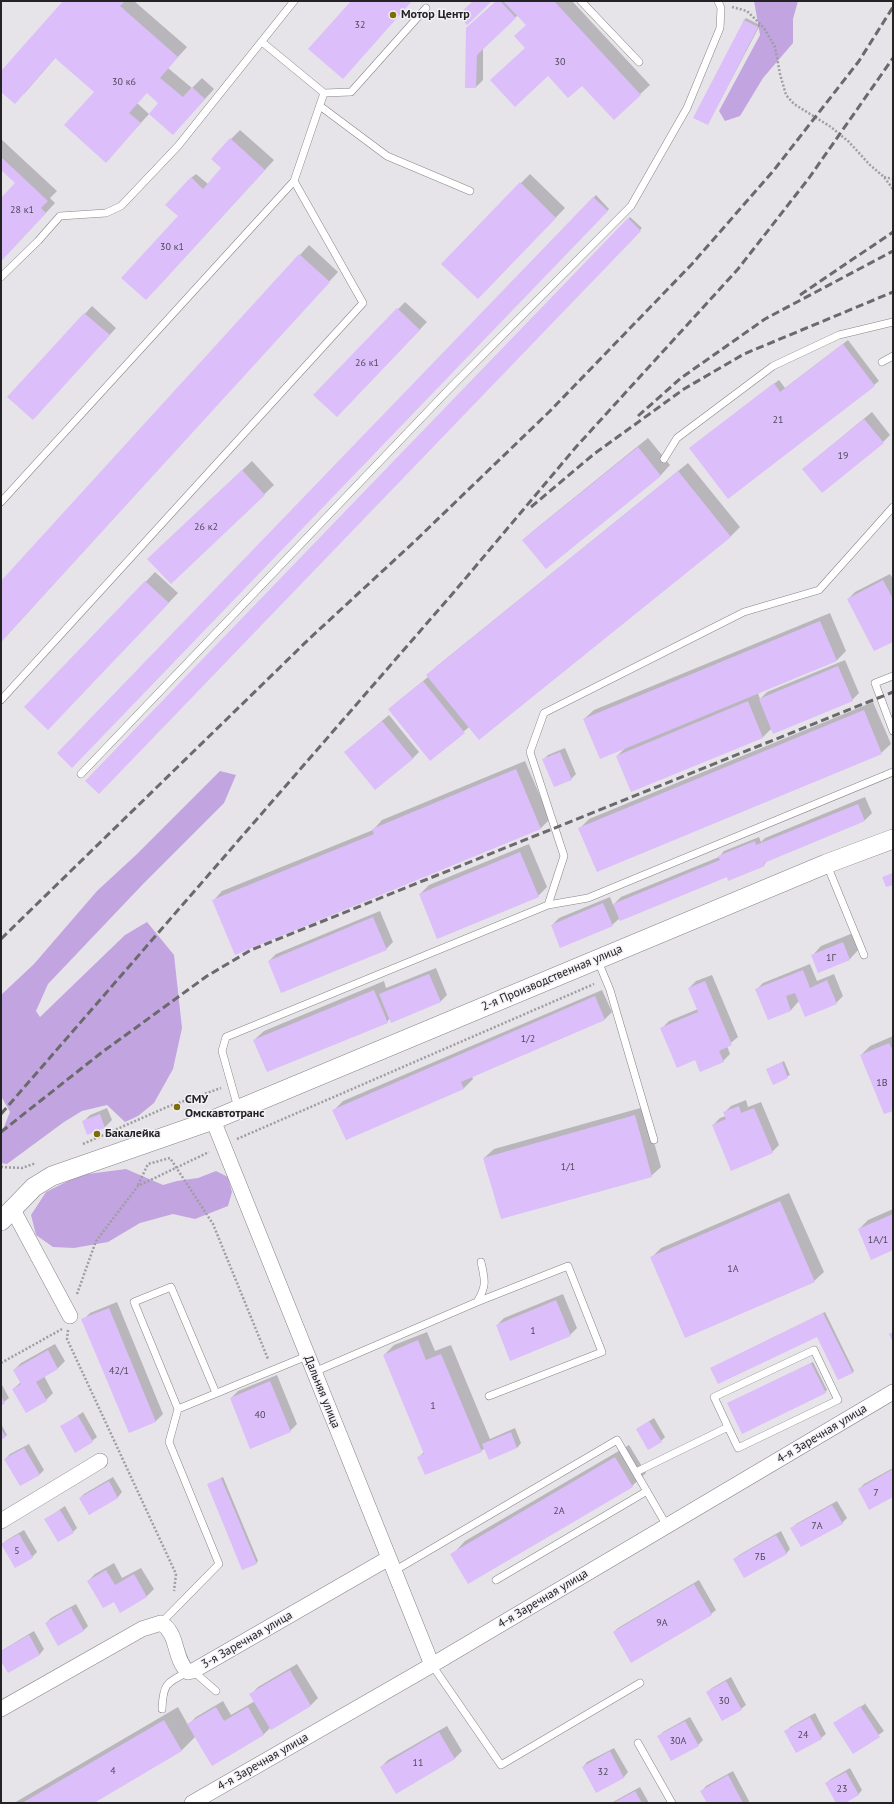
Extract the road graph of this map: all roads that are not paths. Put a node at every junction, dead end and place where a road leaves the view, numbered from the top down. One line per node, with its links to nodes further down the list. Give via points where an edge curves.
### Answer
1 (294, 1): 5 (lane)
2 (580, 1): 6 (lane)
3 (718, 2): 23 (lane, via 721,8 720,28 690,101 631,206 451,387)
4 (426, 8): 7 (lane, via 351,92)
5 (262, 42): 7 (lane); 11 (lane, via 178,146 121,206 106,213 60,216)
6 (639, 62)
7 (324, 93): 8 (lane)
8 (320, 106): 9 (lane); 10 (lane, via 387,156)
9 (294, 181): 16 (lane); 19 (lane, via 363,303)
10 (470, 191)
11 (1, 277)
12 (893, 322): 15 (lane, via 839,335 773,366 677,438)
13 (893, 356): 14 (lane)
14 (882, 362)
15 (664, 459)
16 (1, 502)
17 (893, 507): 26 (lane, via 819,590 744,612 544,713 530,752 564,856)
18 (893, 676): 20 (lane, via 875,683)
19 (1, 700)
20 (890, 712): 21 (lane)
21 (893, 731)
22 (893, 772): 26 (lane, via 588,898)
23 (81, 774)
24 (893, 839): 25 (street, 2-я Производственная улица)
25 (826, 864): 27 (lane); 28 (street, 2-я Производственная улица)
26 (548, 905): 29 (lane, via 226,1037 222,1051)
27 (864, 955)
28 (597, 960): 29 (street, 2-я Производственная улица); 31 (lane)
29 (238, 1109): 30 (street, 2-я Производственная улица)
30 (213, 1120): 32 (street, 2-я Производственная улица, via 52,1176 34,1187); 36 (street, Дальняя улица)
31 (654, 1140)
32 (6, 1215): 35 (street)
33 (481, 1262): 34 (lane, via 484,1290)
34 (477, 1302): 37 (lane); 40 (lane, via 568,1266 602,1352)
35 (70, 1316)
36 (308, 1356): 37 (street, Дальняя улица); 39 (lane)
37 (314, 1372): 48 (street, Дальняя улица)
38 (893, 1392): 47 (street, 4-я Заречная улица)
39 (216, 1393): 41 (lane); 41 (lane, via 172,1287 140,1299 134,1302)
40 (489, 1396)
41 (178, 1409): 50 (lane, via 168,1442 219,1564)
42 (728, 1427): 42 (lane, via 738,1448 838,1400 814,1350 714,1398); 44 (lane)
43 (100, 1461): 46 (street)
44 (636, 1472): 45 (lane); 48 (lane, via 617,1440)
45 (647, 1491): 47 (lane); 49 (lane)
46 (1, 1521)
47 (667, 1526): 51 (street, 4-я Заречная улица)
48 (392, 1565): 51 (street, Дальняя улица); 52 (street, 3-я Заречная улица)
49 (496, 1580)
50 (165, 1619): 52 (street, 3-я Заречная улица, via 183,1667); 55 (street, via 142,1629)
51 (432, 1665): 53 (lane, via 501,1765); 58 (street, 4-я Заречная улица)
52 (191, 1671): 54 (lane); 56 (lane, via 170,1681 162,1693)
53 (640, 1683)
54 (216, 1691)
55 (1, 1709)
56 (162, 1709)
57 (638, 1743): 59 (lane)
58 (193, 1803)
59 (672, 1803)

